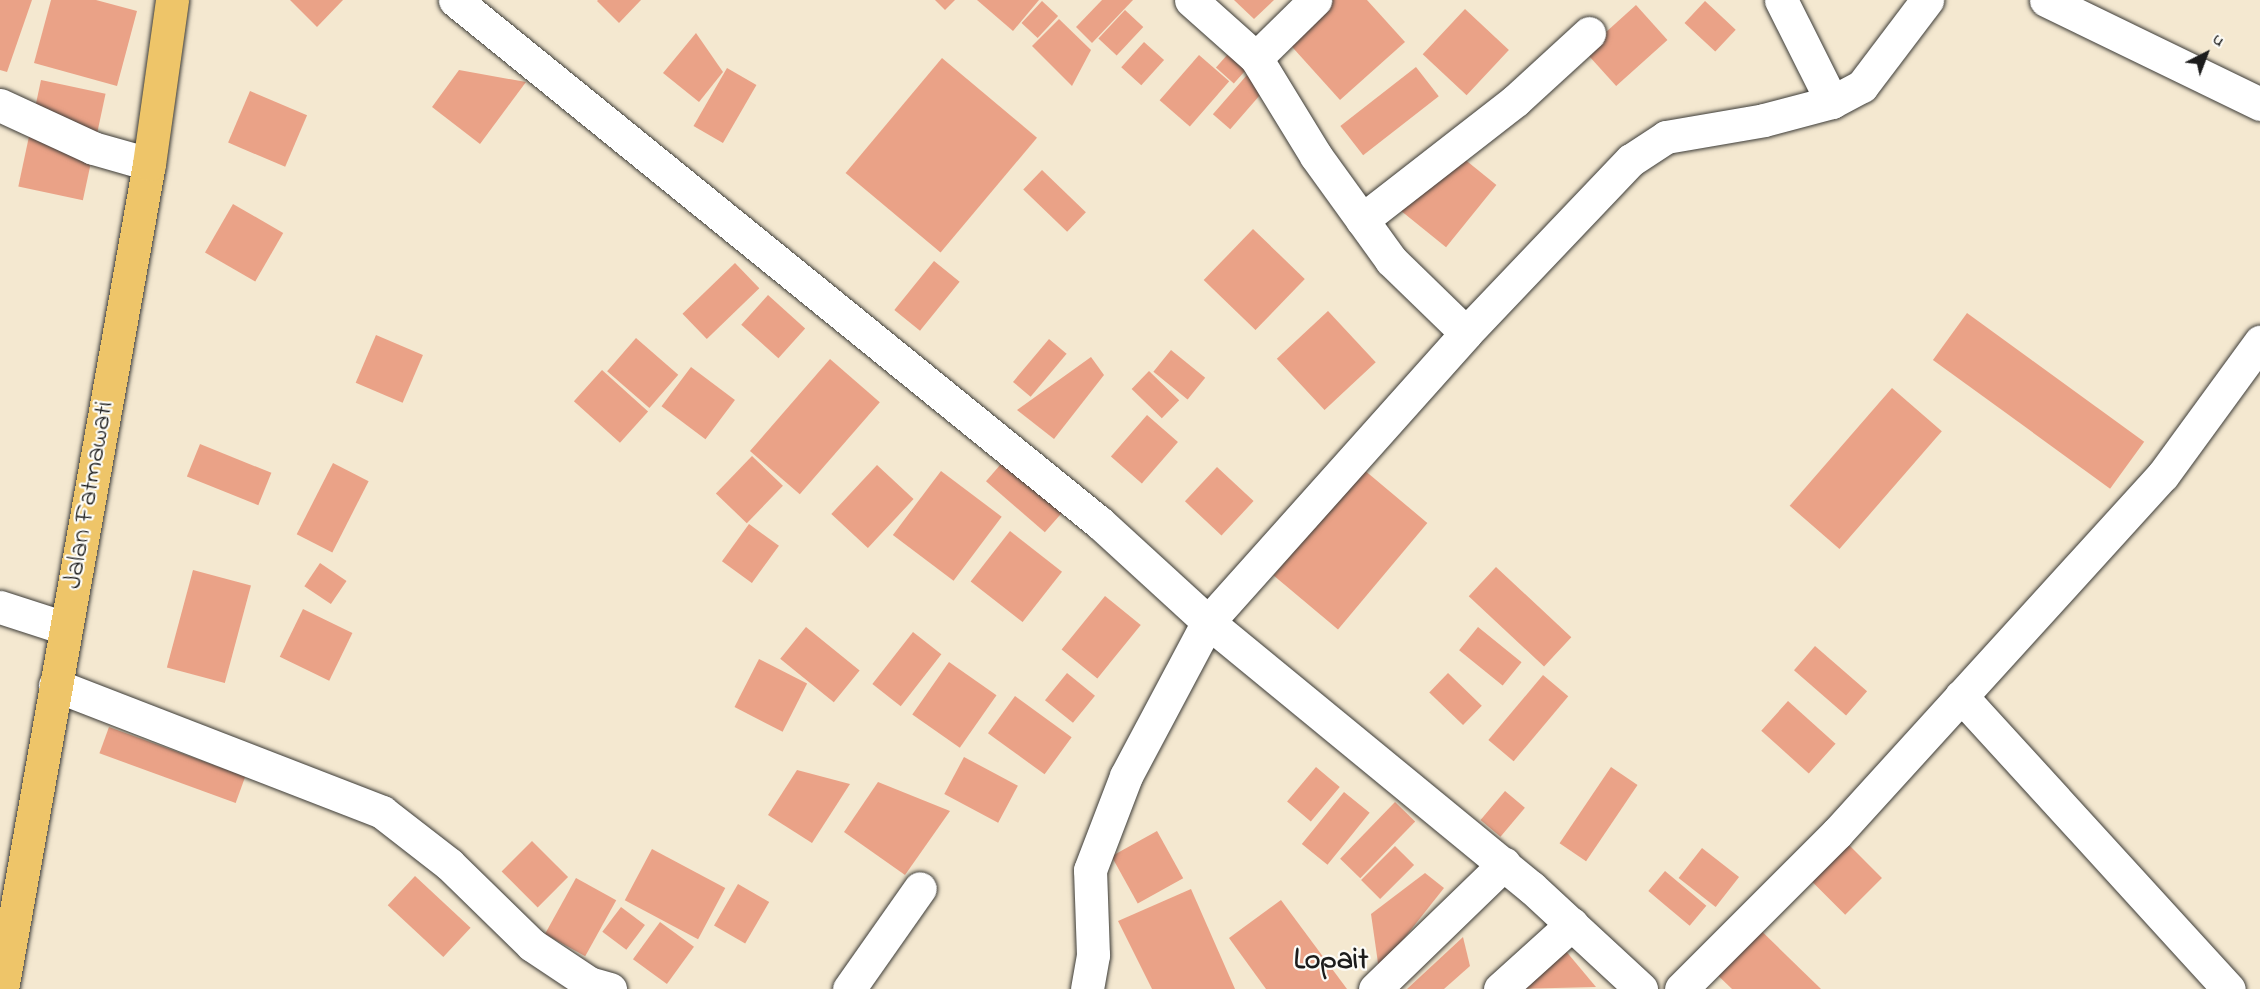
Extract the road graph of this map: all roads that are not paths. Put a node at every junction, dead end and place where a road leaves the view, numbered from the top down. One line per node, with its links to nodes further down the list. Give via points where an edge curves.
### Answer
1 (172, 0): 13 (highway, Jalan Fatmawati)
2 (456, 0): 18 (street, via 1100,523)
3 (1191, 0): 9 (street)
4 (1315, 0): 9 (street)
5 (1781, 0): 10 (street)
6 (1927, 0): 10 (street, via 1862,86)
7 (2046, 0): 11 (street)
8 (1589, 33): 14 (street, via 1516,100)
9 (1256, 58): 14 (street)
10 (1832, 102): 15 (street, via 1666,137 1631,160)
11 (2260, 104)
12 (0, 105): 13 (street, via 93,148)
13 (149, 164): 19 (highway, Jalan Fatmawati)
14 (1362, 220): 15 (street, via 1419,292)
15 (1466, 333): 18 (street)
16 (2260, 342): 21 (street, via 2163,475)
17 (0, 607): 19 (street)
18 (1208, 622): 22 (street); 28 (street, via 1126,776 1090,870 1094,955)
19 (65, 628): 20 (highway, Jalan Fatmawati)
20 (55, 685): 25 (highway, Jalan Fatmawati); 26 (street, via 382,812 449,864 532,945 589,983)
21 (1961, 696): 32 (street, via 1837,833); 33 (street)
22 (1504, 864): 24 (street); 29 (street)
23 (920, 888): 27 (street)
24 (1572, 924): 30 (street); 31 (street)
25 (2, 989)
26 (610, 989)
27 (849, 989)
28 (1087, 989)
29 (1375, 989)
30 (1500, 989)
31 (1641, 989)
32 (1682, 989)
33 (2229, 989)

